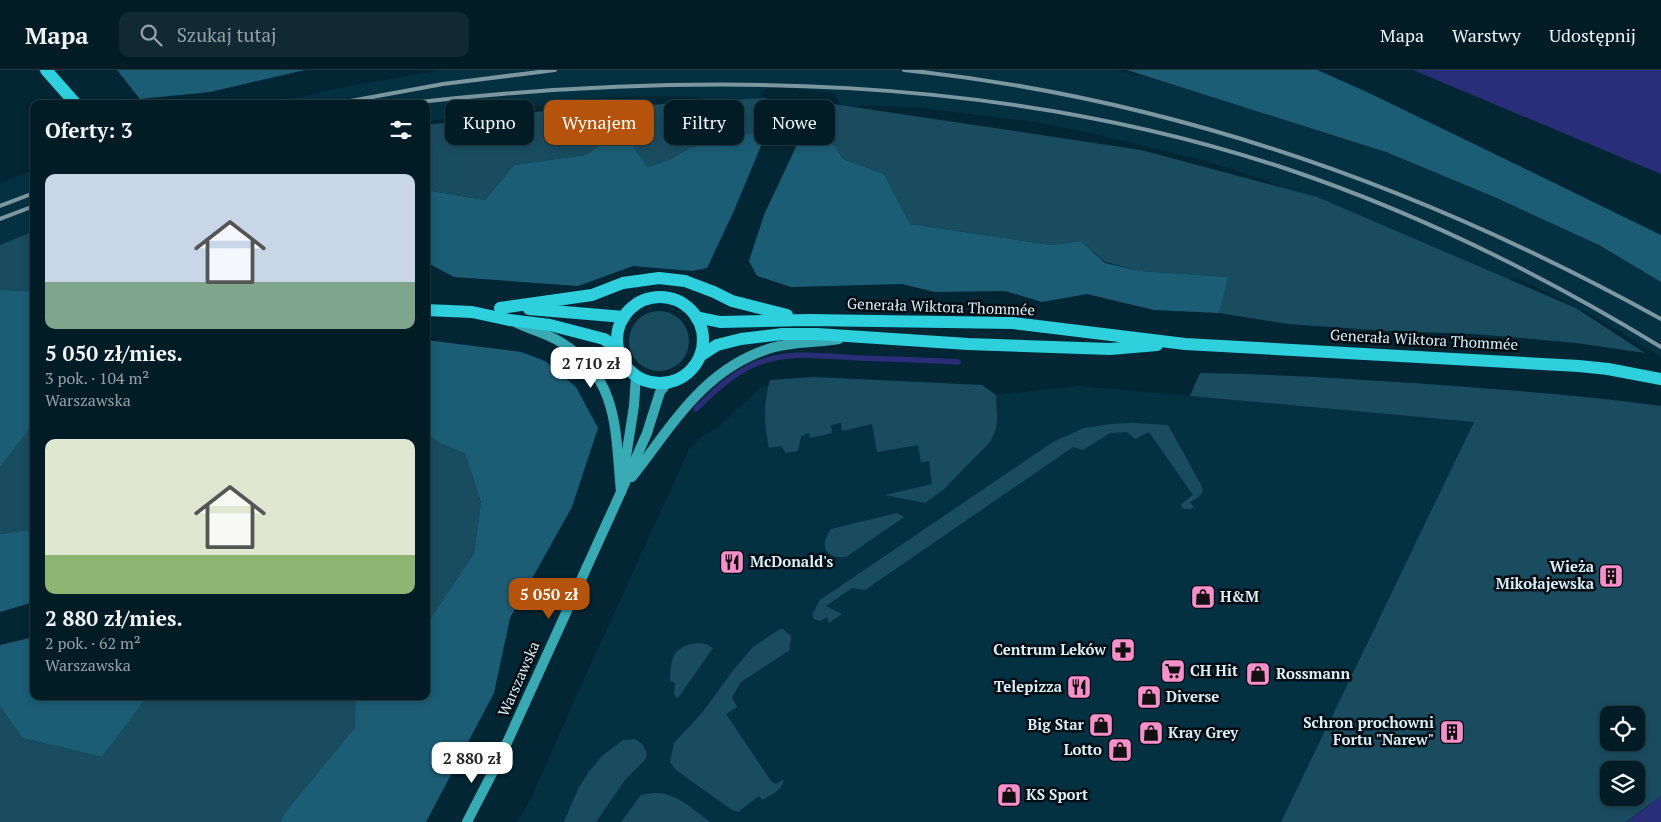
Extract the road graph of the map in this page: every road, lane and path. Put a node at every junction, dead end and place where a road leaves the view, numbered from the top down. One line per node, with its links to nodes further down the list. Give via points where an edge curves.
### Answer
1 (46, 70): 2 (main road)
2 (72, 100)
3 (500, 308): 5 (main road); 6 (main road); 9 (main road, via 592,295 623,283 659,278 685,281 732,302)
4 (430, 310): 5 (main road)
5 (472, 312): 8 (main road)
6 (624, 317): 7 (main road, via 640,302 663,297 684,305); 12 (main road, via 619,327)
7 (696, 317): 9 (main road, Generała Wiktora Thommée, via 720,322); 13 (main road, via 702,334)
8 (509, 320): 12 (main road, via 550,325 604,339); 17 (main road, via 561,342 583,358 602,382 613,413)
9 (809, 320): 11 (main road, Generała Wiktora Thommée, via 1013,323)
10 (851, 336): 11 (main road, Generała Wiktora Thommée, via 1110,349); 13 (main road, Generała Wiktora Thommée, via 782,334 741,339 717,345); 17 (main road, via 772,348 744,359 717,376 674,420)
11 (1185, 344): 15 (main road, Generała Wiktora Thommée, via 1547,363 1608,369)
12 (618, 349): 14 (main road, via 621,360)
13 (700, 356): 16 (main road, via 687,374)
14 (636, 376): 16 (main road, via 656,383); 17 (main road, Warszawska)
15 (1661, 379)
16 (667, 382): 17 (main road, Warszawska, via 660,392 647,433)
17 (621, 492): 18 (main road, Warszawska, via 504,749)
18 (467, 822)

